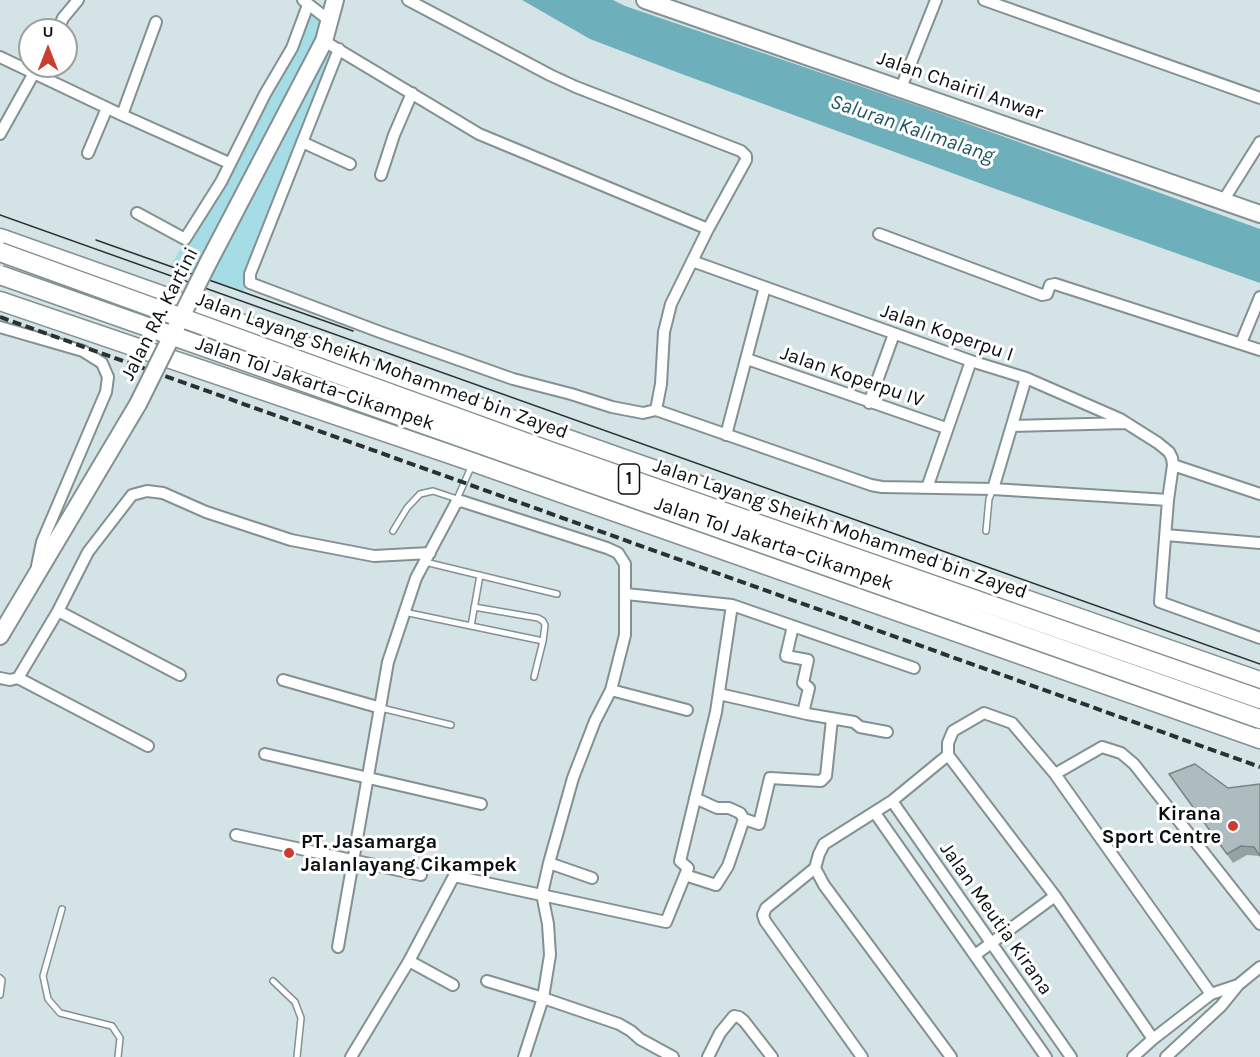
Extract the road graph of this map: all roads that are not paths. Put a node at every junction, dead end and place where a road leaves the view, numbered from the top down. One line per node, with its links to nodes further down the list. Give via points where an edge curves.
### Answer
1 (78, 0): 8 (street)
2 (335, 0): 9 (main road, Jalan RA. Kartini)
3 (408, 0): 31 (street, via 576,87 741,151 746,160)
4 (645, 0): 16 (main road, Jalan Chairil Anwar)
5 (936, 0): 16 (street)
6 (984, 0): 18 (street)
7 (305, 2): 9 (street); 25 (street, via 292,48)
8 (63, 18)
9 (330, 21): 11 (main road, Jalan RA. Kartini)
10 (156, 22): 20 (street)
11 (332, 45): 17 (street); 22 (street); 66 (main road, Jalan RA. Kartini, bridge, via 207,265 138,404)
12 (0, 57): 13 (street)
13 (18, 64)
14 (34, 78): 21 (street)
15 (51, 78): 19 (street)
16 (901, 88): 28 (main road, Jalan Chairil Anwar)
17 (412, 93): 27 (street); 31 (street, via 479,134)
18 (1260, 98)
19 (107, 108): 20 (street); 24 (street)
20 (122, 115): 25 (street)
21 (0, 134)
22 (302, 142): 26 (street); 48 (street, via 250,282 513,379 627,411)
23 (1260, 142): 28 (street)
24 (88, 153)
25 (229, 163): 29 (street, via 185,239)
26 (350, 164)
27 (381, 175)
28 (1224, 201): 30 (main road, Jalan Chairil Anwar)
29 (137, 213)
30 (1260, 214)
31 (708, 229): 35 (street)
32 (879, 234): 42 (street, via 1042,295 1055,284)
33 (0, 238): 84 (highway, Jalan Tol Jakarta–Cikampek / 1)
34 (0, 252): 87 (highway, Jalan Layang Sheikh Mohammed bin Zayed / 1, bridge, via 547,450)
35 (692, 261): 37 (street, Jalan Koperpu I); 48 (street, via 666,318)
36 (0, 275): 92 (highway, Jalan Layang Sheikh Mohammed bin Zayed / 1, bridge)
37 (765, 287): 41 (street, Jalan Koperpu I); 44 (street)
38 (1260, 298): 42 (street)
39 (0, 301): 53 (highway, Jalan Tol Jakarta–Cikampek / 1)
40 (0, 327): 66 (street, via 83,351 102,363 108,377 106,392 42,542)
41 (894, 334): 45 (street, Jalan Koperpu I); 47 (street)
42 (1241, 343): 43 (street)
43 (1260, 350)
44 (747, 359): 47 (street, Jalan Koperpu IV); 52 (street)
45 (971, 361): 46 (street, Jalan Koperpu I); 51 (street)
46 (1026, 378): 49 (street, Jalan Koperpu I); 50 (street)
47 (869, 403): 51 (street, Jalan Koperpu IV)
48 (656, 410): 52 (street)
49 (1126, 423): 50 (street); 54 (street, Jalan Koperpu I, via 1169,452)
50 (1012, 426): 56 (street)
51 (946, 428): 55 (street)
52 (726, 435): 55 (street, via 871,485)
53 (473, 462): 58 (lane); 95 (highway, Jalan Tol Jakarta–Cikampek / 1)
54 (1173, 465): 57 (street); 59 (street)
55 (927, 488): 56 (street)
56 (993, 489): 59 (street); 61 (lane)
57 (1260, 494)
58 (458, 500): 60 (lane, via 433,491 420,494); 64 (street); 68 (street, via 618,553 625,564)
59 (1168, 500): 62 (street)
60 (393, 531)
61 (986, 531)
62 (1166, 535): 63 (street); 76 (street, via 1162,604)
63 (1260, 543)
64 (427, 557): 65 (lane); 71 (street, via 374,556 291,540 206,512 164,493 147,491 132,495 94,544); 72 (street)
65 (480, 575): 67 (lane); 70 (lane)
66 (33, 583): 75 (main road, Jalan RA. Kartini)
67 (557, 594)
68 (626, 594): 69 (street); 85 (street, via 625,635)
69 (732, 605): 74 (street); 86 (street)
70 (474, 607): 73 (lane); 77 (lane, via 538,618 545,625)
71 (58, 610): 79 (street); 82 (street)
72 (404, 612): 73 (lane); 88 (street, via 388,662)
73 (471, 626): 77 (lane)
74 (794, 626): 78 (street); 90 (street, via 786,656 808,660 803,683 809,688)
75 (0, 636)
76 (1260, 638)
77 (543, 641): 80 (lane)
78 (914, 668)
79 (180, 675)
80 (534, 677)
81 (0, 678): 82 (street)
82 (18, 678): 96 (street)
83 (283, 680): 88 (street)
84 (1260, 681)
85 (611, 690): 89 (street); 108 (street, via 573,778)
86 (719, 693): 90 (street); 101 (street)
87 (1260, 699)
88 (381, 708): 93 (lane); 100 (street)
89 (687, 710)
90 (803, 714): 91 (street)
91 (832, 718): 94 (street); 105 (street, via 826,776 821,781 770,778 759,824)
92 (1260, 719)
93 (451, 725)
94 (886, 732)
95 (1260, 739)
96 (148, 746)
97 (265, 754): 100 (street)
98 (948, 755): 99 (street, via 953,731 984,714 1012,723); 102 (street); 114 (street)
99 (1055, 774): 116 (street, via 1102,747 1121,753 1134,764); 127 (street)
100 (367, 778): 103 (street); 107 (street)
101 (695, 798): 105 (street, via 717,808 729,808); 111 (street, via 680,861 688,867)
102 (892, 801): 104 (street); 117 (street, Jalan Meutia Kirana)
103 (481, 804)
104 (875, 813): 109 (street, via 824,844); 119 (street, Jalan Meutia Kirana)
105 (744, 819): 111 (street, via 728,866 716,885)
106 (236, 835): 107 (street)
107 (352, 860): 110 (street); 118 (street)
108 (549, 863): 112 (street); 113 (street)
109 (815, 867): 138 (street, via 763,915); 139 (street, via 824,885)
110 (421, 875)
111 (685, 875): 113 (street, via 666,922)
112 (592, 878)
113 (542, 894): 120 (street, via 454,876); 129 (street, via 550,955)
114 (1055, 896): 117 (street); 130 (street)
115 (62, 909): 131 (lane, via 43,975 48,999 60,1013 111,1026 120,1038)
116 (1260, 924)
117 (991, 943): 119 (street); 141 (street, Jalan Meutia Kirana)
118 (338, 947)
119 (975, 955): 140 (street, Jalan Meutia Kirana)
120 (409, 961): 125 (street); 133 (street)
121 (1260, 967): 126 (street)
122 (0, 978): 128 (lane)
123 (273, 981): 132 (lane, via 295,1002 301,1018)
124 (488, 981): 129 (street)
125 (453, 985)
126 (1238, 985): 127 (street); 143 (street)
127 (1211, 994): 130 (street)
128 (0, 995)
129 (543, 998): 134 (street); 135 (street, via 619,1024)
130 (1153, 1039): 142 (street)
131 (118, 1057)
132 (297, 1057)
133 (351, 1057)
134 (524, 1057)
135 (673, 1057)
136 (708, 1057): 137 (street, via 720,1033 734,1017 749,1026)
137 (772, 1057)
138 (862, 1057)
139 (951, 1057)
140 (1046, 1057)
141 (1071, 1057)
142 (1133, 1057)
143 (1166, 1057)

